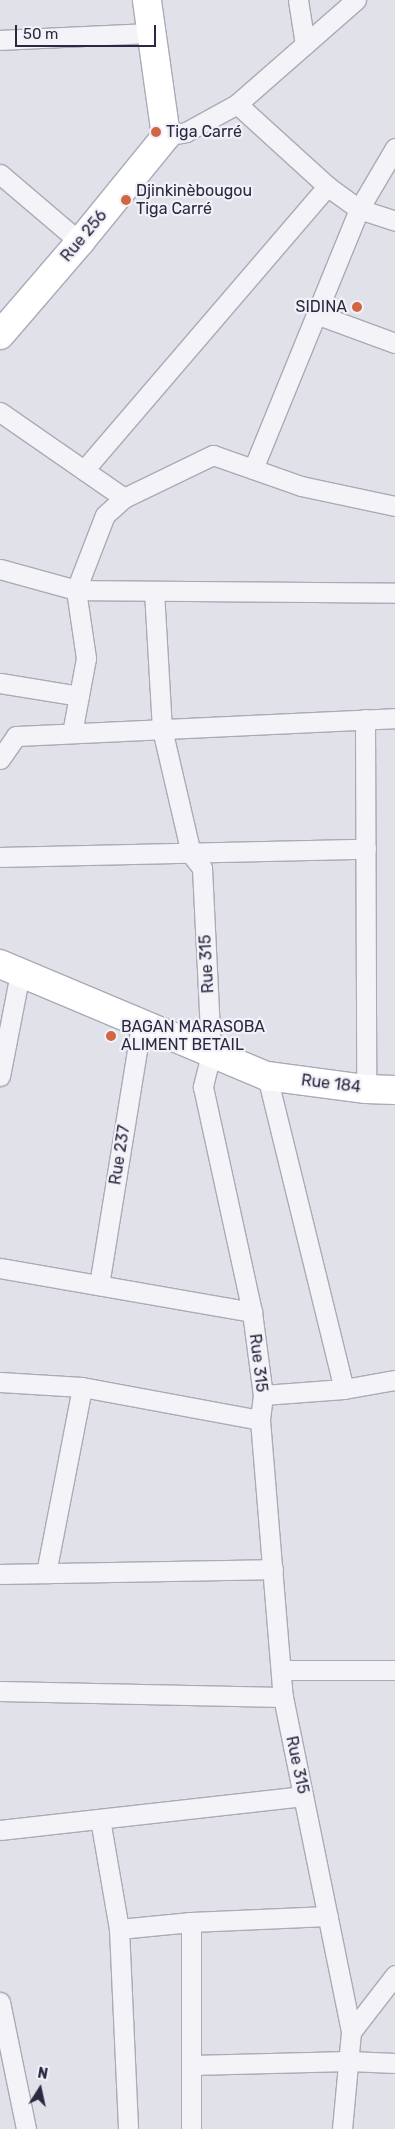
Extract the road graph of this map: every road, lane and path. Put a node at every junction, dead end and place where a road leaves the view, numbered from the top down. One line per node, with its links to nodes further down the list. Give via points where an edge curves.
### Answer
1 (147, 0): 4 (street)
2 (298, 0): 6 (street)
3 (356, 0): 6 (street)
4 (151, 33): 5 (street); 8 (street)
5 (0, 40)
6 (305, 44): 7 (street)
7 (237, 104): 8 (street, via 186,132); 11 (street)
8 (166, 136): 14 (street, Rue 256)
9 (395, 148): 12 (street)
10 (0, 174): 14 (street)
11 (327, 186): 12 (street); 20 (street)
12 (359, 208): 13 (street); 15 (street)
13 (395, 220)
14 (80, 242): 16 (street, Rue 256)
15 (316, 314): 17 (street); 19 (street)
16 (0, 335)
17 (395, 343)
18 (0, 412): 20 (street)
19 (253, 469): 21 (street, via 213,455); 22 (street, via 301,486)
20 (84, 470): 21 (street)
21 (124, 498): 24 (street, via 105,515)
22 (395, 506)
23 (0, 569): 24 (street)
24 (76, 590): 25 (street); 28 (street, via 86,658)
25 (154, 591): 26 (street); 31 (street, Rue 315)
26 (395, 593)
27 (0, 683): 28 (street)
28 (79, 696): 32 (street)
29 (395, 718): 30 (street)
30 (365, 719): 31 (street); 34 (street)
31 (162, 729): 32 (street); 35 (street, Rue 315)
32 (72, 733): 33 (street, via 16,736)
33 (0, 759)
34 (366, 849): 35 (street); 42 (street)
35 (191, 854): 36 (street); 39 (street, Rue 315, via 202,868)
36 (0, 856)
37 (10, 968): 38 (street, Rue 184); 40 (street)
38 (142, 1025): 39 (street, Rue 184); 45 (street, Rue 237)
39 (211, 1054): 41 (street, Rue 184); 46 (street, Rue 315, via 203,1087)
40 (0, 1076)
41 (267, 1076): 42 (street, Rue 184); 50 (street)
42 (366, 1089): 43 (street, Rue 184)
43 (395, 1090)
44 (0, 1268): 45 (street)
45 (99, 1285): 46 (street)
46 (252, 1312): 51 (street, Rue 315)
47 (395, 1380): 50 (street)
48 (0, 1382): 49 (street)
49 (82, 1387): 52 (street); 54 (street)
50 (344, 1389): 51 (street)
51 (263, 1395): 52 (street, Rue 315)
52 (260, 1420): 53 (street, Rue 315)
53 (273, 1569): 54 (street); 56 (street, Rue 315)
54 (46, 1573): 55 (street)
55 (0, 1574)
56 (282, 1670): 57 (street); 59 (street, Rue 315)
57 (395, 1670)
58 (0, 1691): 59 (street)
59 (283, 1697): 60 (street, Rue 315)
60 (303, 1796): 61 (street); 63 (street, Rue 315)
61 (100, 1819): 62 (street); 65 (street)
62 (0, 1830)
63 (328, 1916): 64 (street); 68 (street, Rue 315)
64 (191, 1922): 65 (street); 71 (street)
65 (118, 1929): 73 (street)
66 (395, 1975): 68 (street)
67 (0, 2002): 72 (street)
68 (351, 2032): 69 (street, Rue 315)
69 (349, 2061): 70 (street); 71 (street); 75 (street, Rue 315)
70 (395, 2063)
71 (192, 2065): 74 (street)
72 (26, 2129)
73 (128, 2129)
74 (191, 2129)
75 (342, 2129)

